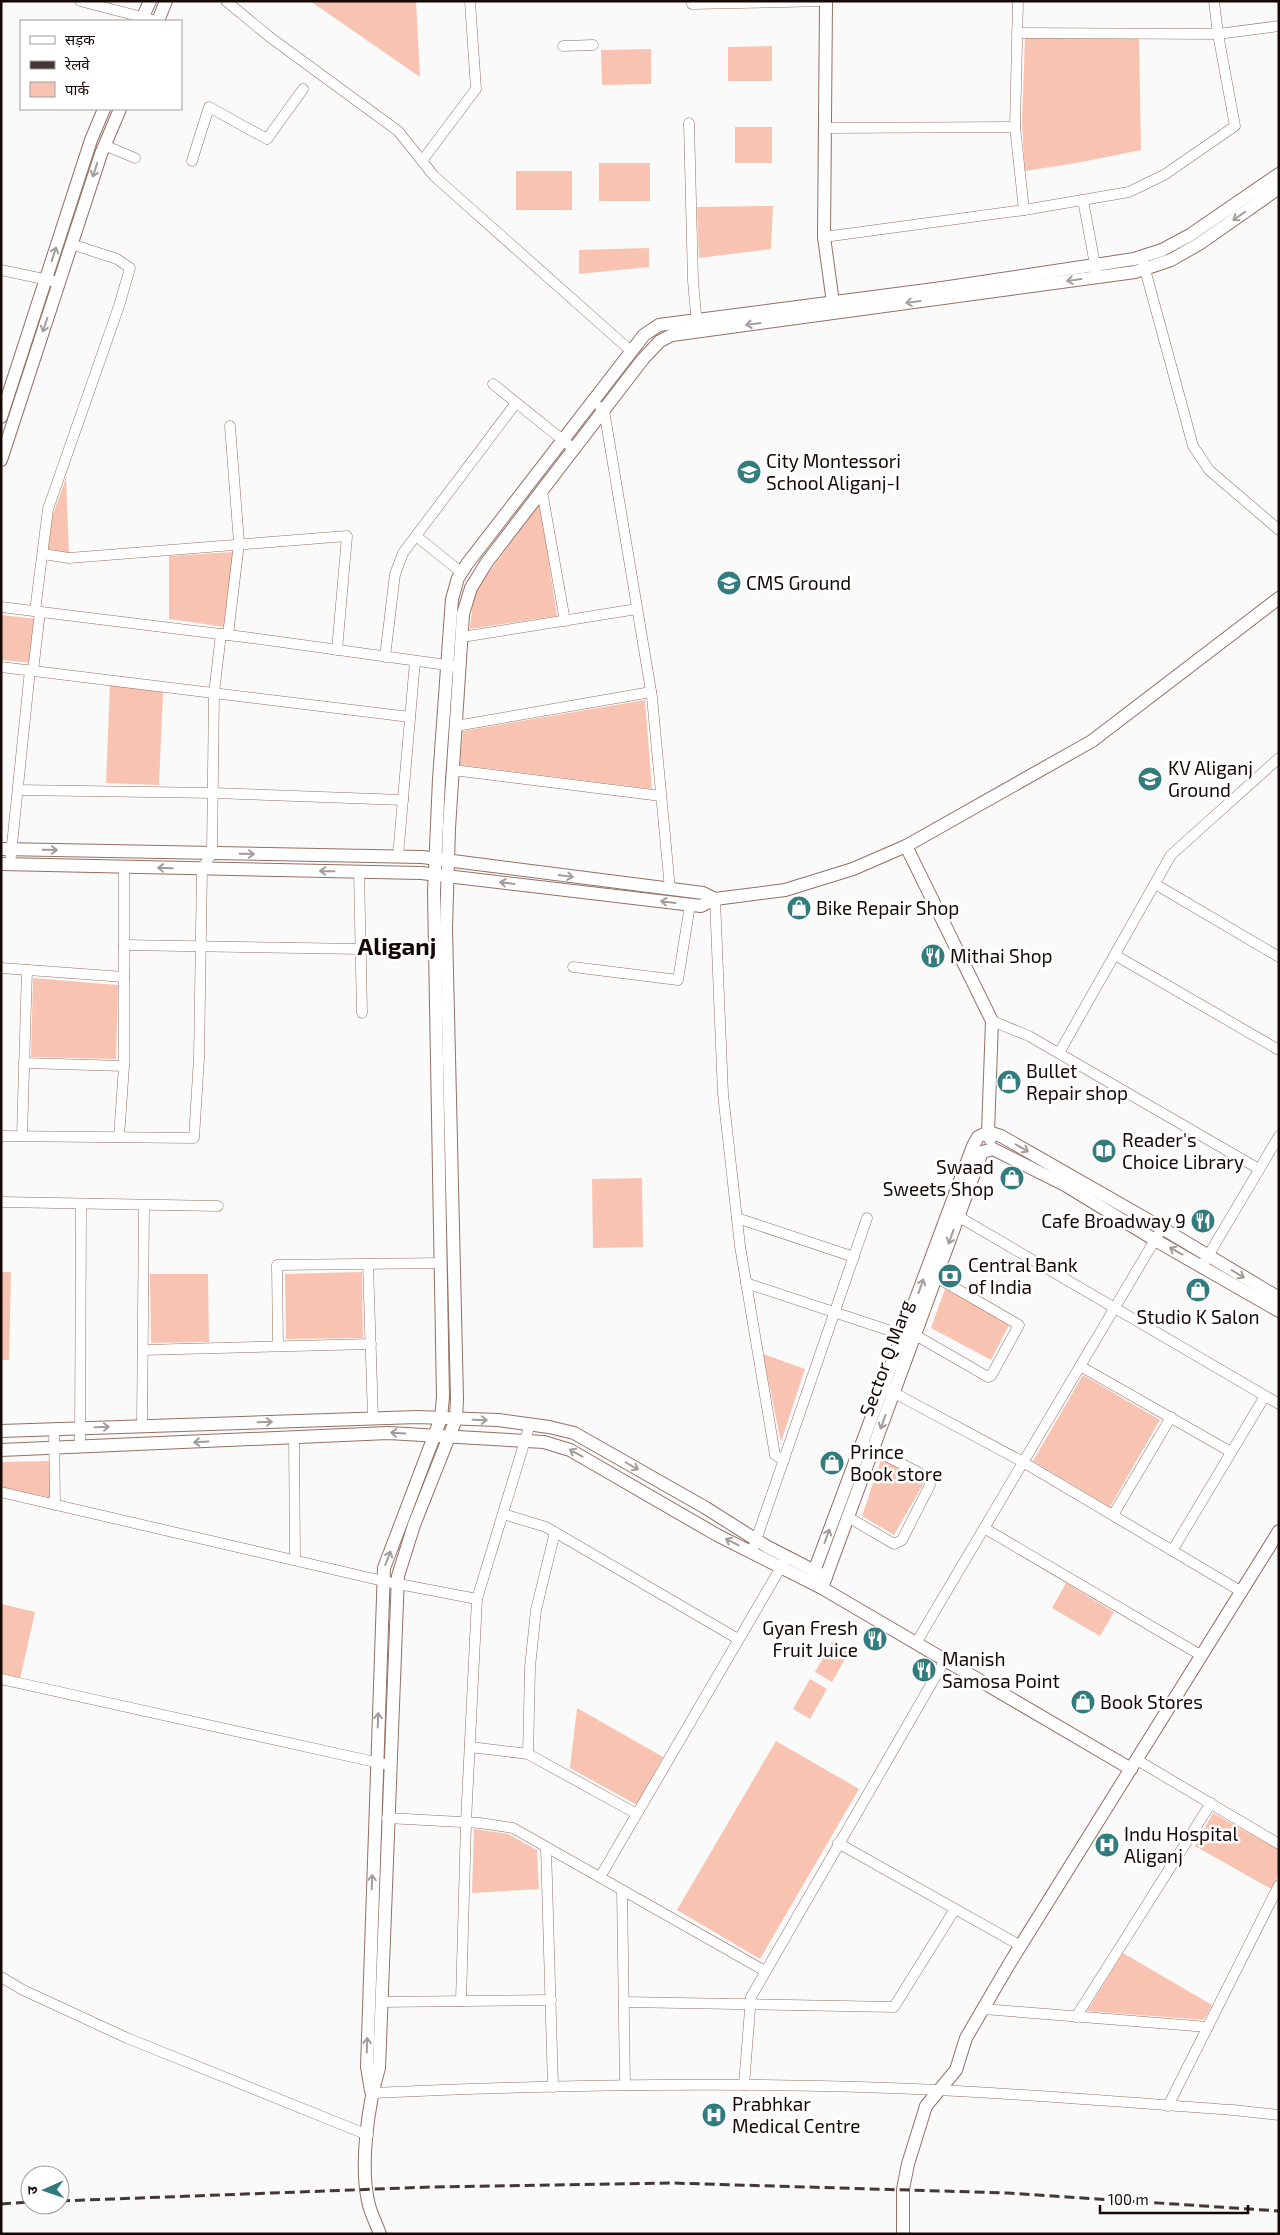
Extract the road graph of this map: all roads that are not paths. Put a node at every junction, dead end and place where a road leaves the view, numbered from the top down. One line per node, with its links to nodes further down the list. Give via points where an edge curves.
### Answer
1 (80, 1): 11 (street)
2 (150, 1): 11 (street)
3 (166, 1): 12 (street)
4 (470, 1): 27 (street, via 476,89)
5 (692, 1): 10 (street, via 692,4)
6 (826, 1): 10 (street); 23 (street)
7 (1018, 1): 14 (street)
8 (1214, 1): 15 (street)
9 (230, 3): 27 (street, via 271,38 398,131)
10 (710, 3)
11 (142, 19)
12 (157, 20)
13 (1279, 26): 15 (street)
14 (1017, 33): 15 (street); 22 (street)
15 (1218, 34): 30 (street, via 1235,126 1164,176 1129,192)
16 (593, 45): 17 (street)
17 (562, 46)
18 (303, 89): 26 (street, via 267,139 210,107)
19 (104, 110): 37 (street, one-way to 19)
20 (120, 110): 24 (street)
21 (689, 123): 40 (street)
22 (1015, 127): 23 (street); 31 (street)
23 (825, 128): 32 (street)
24 (104, 145): 25 (street); 33 (street, one-way to 33)
25 (134, 158)
26 (192, 161)
27 (422, 161): 41 (street, via 434,176)
28 (1279, 174): 34 (street, via 1190,235)
29 (1279, 188): 34 (street, one-way to 34, via 1171,260)
30 (1083, 200): 31 (street); 36 (street)
31 (1024, 210): 32 (street)
32 (824, 237): 39 (street)
33 (71, 244): 38 (street); 55 (street, via 117,259 130,268 48,509)
34 (1143, 262): 36 (street); 52 (street, via 1193,446 1209,470)
35 (1, 270): 37 (street)
36 (1096, 271): 39 (street)
37 (46, 278): 38 (street); 46 (street)
38 (59, 283): 50 (street, one-way to 50)
39 (833, 307): 40 (street)
40 (697, 326): 41 (street, via 659,325 644,335); 45 (street, via 660,340)
41 (632, 352): 43 (street)
42 (493, 384): 44 (street)
43 (593, 401): 45 (street); 48 (street)
44 (516, 403): 48 (street); 53 (street)
45 (604, 410): 49 (street); 59 (street)
46 (1, 417)
47 (230, 426): 54 (street)
48 (563, 440): 49 (street); 56 (street)
49 (574, 449): 51 (street)
50 (1, 460)
51 (542, 491): 61 (street); 63 (street, via 471,588 463,614)
52 (1279, 530)
53 (416, 536): 56 (street); 65 (street, via 403,553 395,574)
54 (239, 543): 55 (street, via 69,558); 62 (street); 64 (street, via 348,536)
55 (42, 554): 60 (street)
56 (462, 572): 67 (street, via 452,599)
57 (1279, 598): 80 (street, via 1092,741)
58 (1, 607): 60 (street)
59 (637, 609): 61 (street); 70 (street)
60 (38, 611): 62 (street); 69 (street)
61 (565, 621): 63 (street)
62 (224, 634): 64 (street); 71 (street)
63 (462, 638): 67 (street)
64 (337, 650): 65 (street)
65 (385, 657): 66 (street)
66 (415, 661): 67 (street); 72 (street)
67 (453, 666): 73 (street); 84 (street)
68 (1, 667): 69 (street)
69 (31, 670): 71 (street); 76 (street)
70 (651, 692): 73 (street); 78 (street)
71 (214, 693): 72 (street); 77 (street)
72 (410, 717): 79 (street)
73 (456, 726): 75 (street)
74 (1279, 758): 90 (street, via 1172,855)
75 (453, 770): 78 (street); 84 (street)
76 (18, 790): 77 (street); 81 (street)
77 (213, 793): 79 (street); 82 (street)
78 (661, 796): 91 (street)
79 (403, 800): 83 (street)
80 (906, 846): 92 (street, via 853,869 785,890); 104 (street)
81 (6, 849): 82 (street, one-way to 82); 85 (street)
82 (212, 853): 83 (street, one-way to 83); 87 (street)
83 (398, 856): 84 (street)
84 (442, 859): 89 (street); 91 (street, one-way to 91)
85 (6, 864): 86 (street)
86 (124, 867): 87 (street, one-way to 86); 94 (street)
87 (202, 869): 88 (street, one-way to 87); 95 (street)
88 (359, 872): 89 (street); 96 (street)
89 (441, 875): 93 (street, one-way to 89); 109 (street, via 446,928)
90 (1155, 884): 97 (street); 98 (street)
91 (670, 889): 92 (street, via 703,893)
92 (715, 899): 93 (street, via 701,906); 122 (street, via 723,1094)
93 (690, 905): 99 (street, via 678,980)
94 (124, 944): 95 (street); 102 (street)
95 (200, 945): 96 (street); 114 (street, via 199,1058 194,1138)
96 (361, 949): 103 (street)
97 (1115, 955): 105 (street); 106 (street)
98 (1279, 957)
99 (573, 967)
100 (1, 968): 101 (street)
101 (27, 970): 102 (street); 107 (street)
102 (124, 977): 108 (street)
103 (362, 1013)
104 (992, 1021): 106 (street); 110 (street)
105 (1279, 1050)
106 (1059, 1053): 116 (street)
107 (24, 1063): 108 (street); 112 (street)
108 (124, 1066): 114 (street)
109 (444, 1081): 128 (street); 147 (street)
110 (988, 1132): 115 (street); 121 (street, via 978,1137 973,1146); 124 (street, one-way to 124, via 1001,1136)
111 (1, 1136): 112 (street)
112 (22, 1136): 114 (street)
113 (1279, 1136): 116 (street)
114 (119, 1137)
115 (993, 1149): 121 (street, Sector Q Marg, via 982,1152); 125 (street, via 1065,1185)
116 (1259, 1169): 127 (street)
117 (1, 1202): 118 (street)
118 (81, 1204): 119 (street); 150 (street)
119 (144, 1204): 120 (street); 139 (street)
120 (218, 1206)
121 (953, 1214): 130 (street, Sector Q Marg, one-way to 130); 133 (street); 136 (street, one-way to 121)
122 (737, 1218): 126 (street); 131 (street)
123 (867, 1218): 126 (street)
124 (1162, 1228): 125 (street); 127 (street)
125 (1155, 1240): 127 (street, one-way to 125); 133 (street)
126 (854, 1257): 135 (street)
127 (1205, 1261): 132 (street, one-way to 132); 134 (street)
128 (441, 1263): 129 (street); 146 (street)
129 (368, 1264): 137 (street); 138 (street, via 277,1265)
130 (936, 1277): 136 (street, Sector Q Marg); 136 (street, via 1019,1325 988,1377)
131 (746, 1283): 135 (street); 162 (street, via 775,1455)
132 (1279, 1298)
133 (1114, 1308): 140 (street); 142 (street)
134 (1279, 1311)
135 (834, 1313): 136 (street); 162 (street)
136 (909, 1334): 141 (street)
137 (371, 1344): 138 (street); 145 (street)
138 (278, 1345): 139 (street)
139 (143, 1350): 149 (street)
140 (1080, 1366): 144 (street); 163 (street)
141 (889, 1389): 157 (street); 163 (street)
142 (1265, 1396): 143 (street); 161 (street)
143 (1279, 1404)
144 (1171, 1417): 161 (street); 167 (street)
145 (373, 1418): 146 (street); 149 (street, one-way to 145)
146 (441, 1418): 147 (street); 153 (street)
147 (456, 1418): 148 (street, one-way to 148); 154 (street)
148 (530, 1424): 156 (street); 172 (street, one-way to 172, via 574,1433)
149 (142, 1426): 150 (street, one-way to 149)
150 (80, 1428): 151 (street); 158 (street)
151 (54, 1429): 152 (street); 159 (street)
152 (1, 1431)
153 (434, 1435): 154 (street); 155 (street, one-way to 155, via 388,1432); 178 (street, one-way to 153, via 384,1568)
154 (448, 1436): 156 (street); 180 (street, via 414,1525)
155 (294, 1437): 158 (street, one-way to 158); 175 (street)
156 (525, 1440): 166 (street); 174 (street, one-way to 156, via 570,1450)
157 (867, 1446): 168 (street); 168 (street, via 929,1478 930,1485 898,1543 894,1544); 177 (street, one-way to 157)
158 (80, 1447): 159 (street)
159 (54, 1448): 160 (street); 165 (street)
160 (1, 1450)
161 (1231, 1452): 173 (street)
162 (784, 1460): 172 (street)
163 (1023, 1462): 167 (street); 169 (street)
164 (1, 1492): 165 (street)
165 (55, 1505): 175 (street)
166 (503, 1514): 171 (street); 182 (street)
167 (1113, 1516): 173 (street)
168 (848, 1517): 179 (street)
169 (984, 1528): 184 (street); 185 (street)
170 (1279, 1531): 181 (street)
171 (555, 1532): 183 (street); 189 (street, via 536,1610 530,1667)
172 (756, 1540): 174 (street); 176 (street)
173 (1172, 1551): 181 (street)
174 (752, 1552): 176 (street)
175 (295, 1560): 178 (street)
176 (784, 1562): 177 (street); 183 (street)
177 (812, 1577): 179 (street)
178 (384, 1581): 180 (street); 190 (street, one-way to 178)
179 (824, 1583): 184 (street)
180 (397, 1584): 182 (street); 192 (street)
181 (1242, 1592): 185 (street)
182 (476, 1599): 188 (street)
183 (738, 1639): 194 (street)
184 (916, 1643): 186 (street)
185 (1202, 1656): 191 (street)
186 (945, 1660): 191 (street); 197 (street)
187 (1, 1679): 190 (street)
188 (470, 1747): 189 (street); 196 (street)
189 (528, 1754): 194 (street)
190 (376, 1761): 192 (street); 219 (street, one-way to 190, via 366,2066)
191 (1134, 1764): 193 (street); 204 (street)
192 (389, 1766): 195 (street)
193 (1211, 1804): 198 (street); 213 (street)
194 (637, 1814): 200 (street)
195 (388, 1818): 196 (street); 209 (street)
196 (466, 1822): 199 (street, via 512,1828); 208 (street)
197 (838, 1843): 203 (street); 205 (street)
198 (1279, 1844)
199 (546, 1847): 200 (street); 207 (street)
200 (600, 1877): 202 (street)
201 (1279, 1885): 214 (street)
202 (622, 1890): 205 (street); 210 (street)
203 (955, 1909): 204 (street); 211 (street, via 894,2007)
204 (1021, 1946): 212 (street)
205 (765, 1971): 211 (street)
206 (1, 1977): 222 (street, via 22,1990 127,2038)
207 (551, 2000): 208 (street); 217 (street)
208 (461, 2001): 209 (street)
209 (382, 2002): 219 (street, via 379,2068)
210 (624, 2002): 211 (street); 215 (street)
211 (750, 2004): 216 (street)
212 (983, 2010): 213 (street); 218 (street, via 966,2038 956,2070)
213 (1076, 2017): 214 (street)
214 (1208, 2027): 220 (street)
215 (625, 2085): 216 (street); 217 (street)
216 (744, 2085): 218 (street)
217 (553, 2087): 219 (street)
218 (939, 2090): 220 (street); 224 (street, via 926,2106 908,2164 903,2189)
219 (372, 2093): 222 (street)
220 (1168, 2106): 221 (street)
221 (1279, 2115)
222 (368, 2135): 223 (street, via 368,2202)
223 (380, 2234)
224 (903, 2234)

